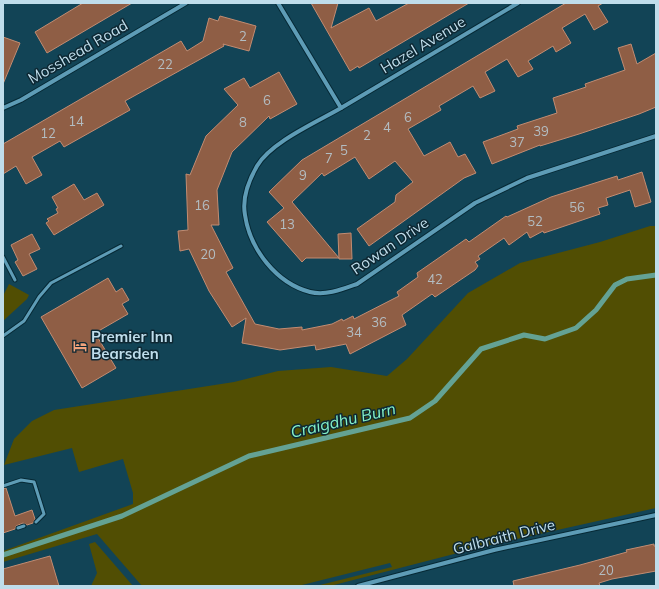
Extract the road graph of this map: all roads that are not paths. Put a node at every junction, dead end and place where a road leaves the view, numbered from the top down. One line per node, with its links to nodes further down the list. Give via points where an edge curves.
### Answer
1 (186, 3): 4 (street, Mosshead Road, via 21,100)
2 (278, 3): 5 (street)
3 (518, 3): 5 (street, Hazel Avenue)
4 (3, 108)
5 (341, 108): 6 (street, Rowan Drive, via 273,147 258,165 247,187 244,214 253,241 266,263 286,282 311,292 336,292 357,284 475,202 527,178)
6 (656, 136)
7 (121, 246): 10 (lane, via 51,283 38,297 24,321)
8 (3, 257): 9 (lane)
9 (15, 280)
10 (3, 336)
11 (3, 486): 13 (lane, via 21,480 34,482 44,514)
12 (656, 515): 16 (street, Galbraith Drive, via 494,550)
13 (36, 522)
14 (24, 526): 15 (lane)
15 (18, 528)
16 (358, 586)

